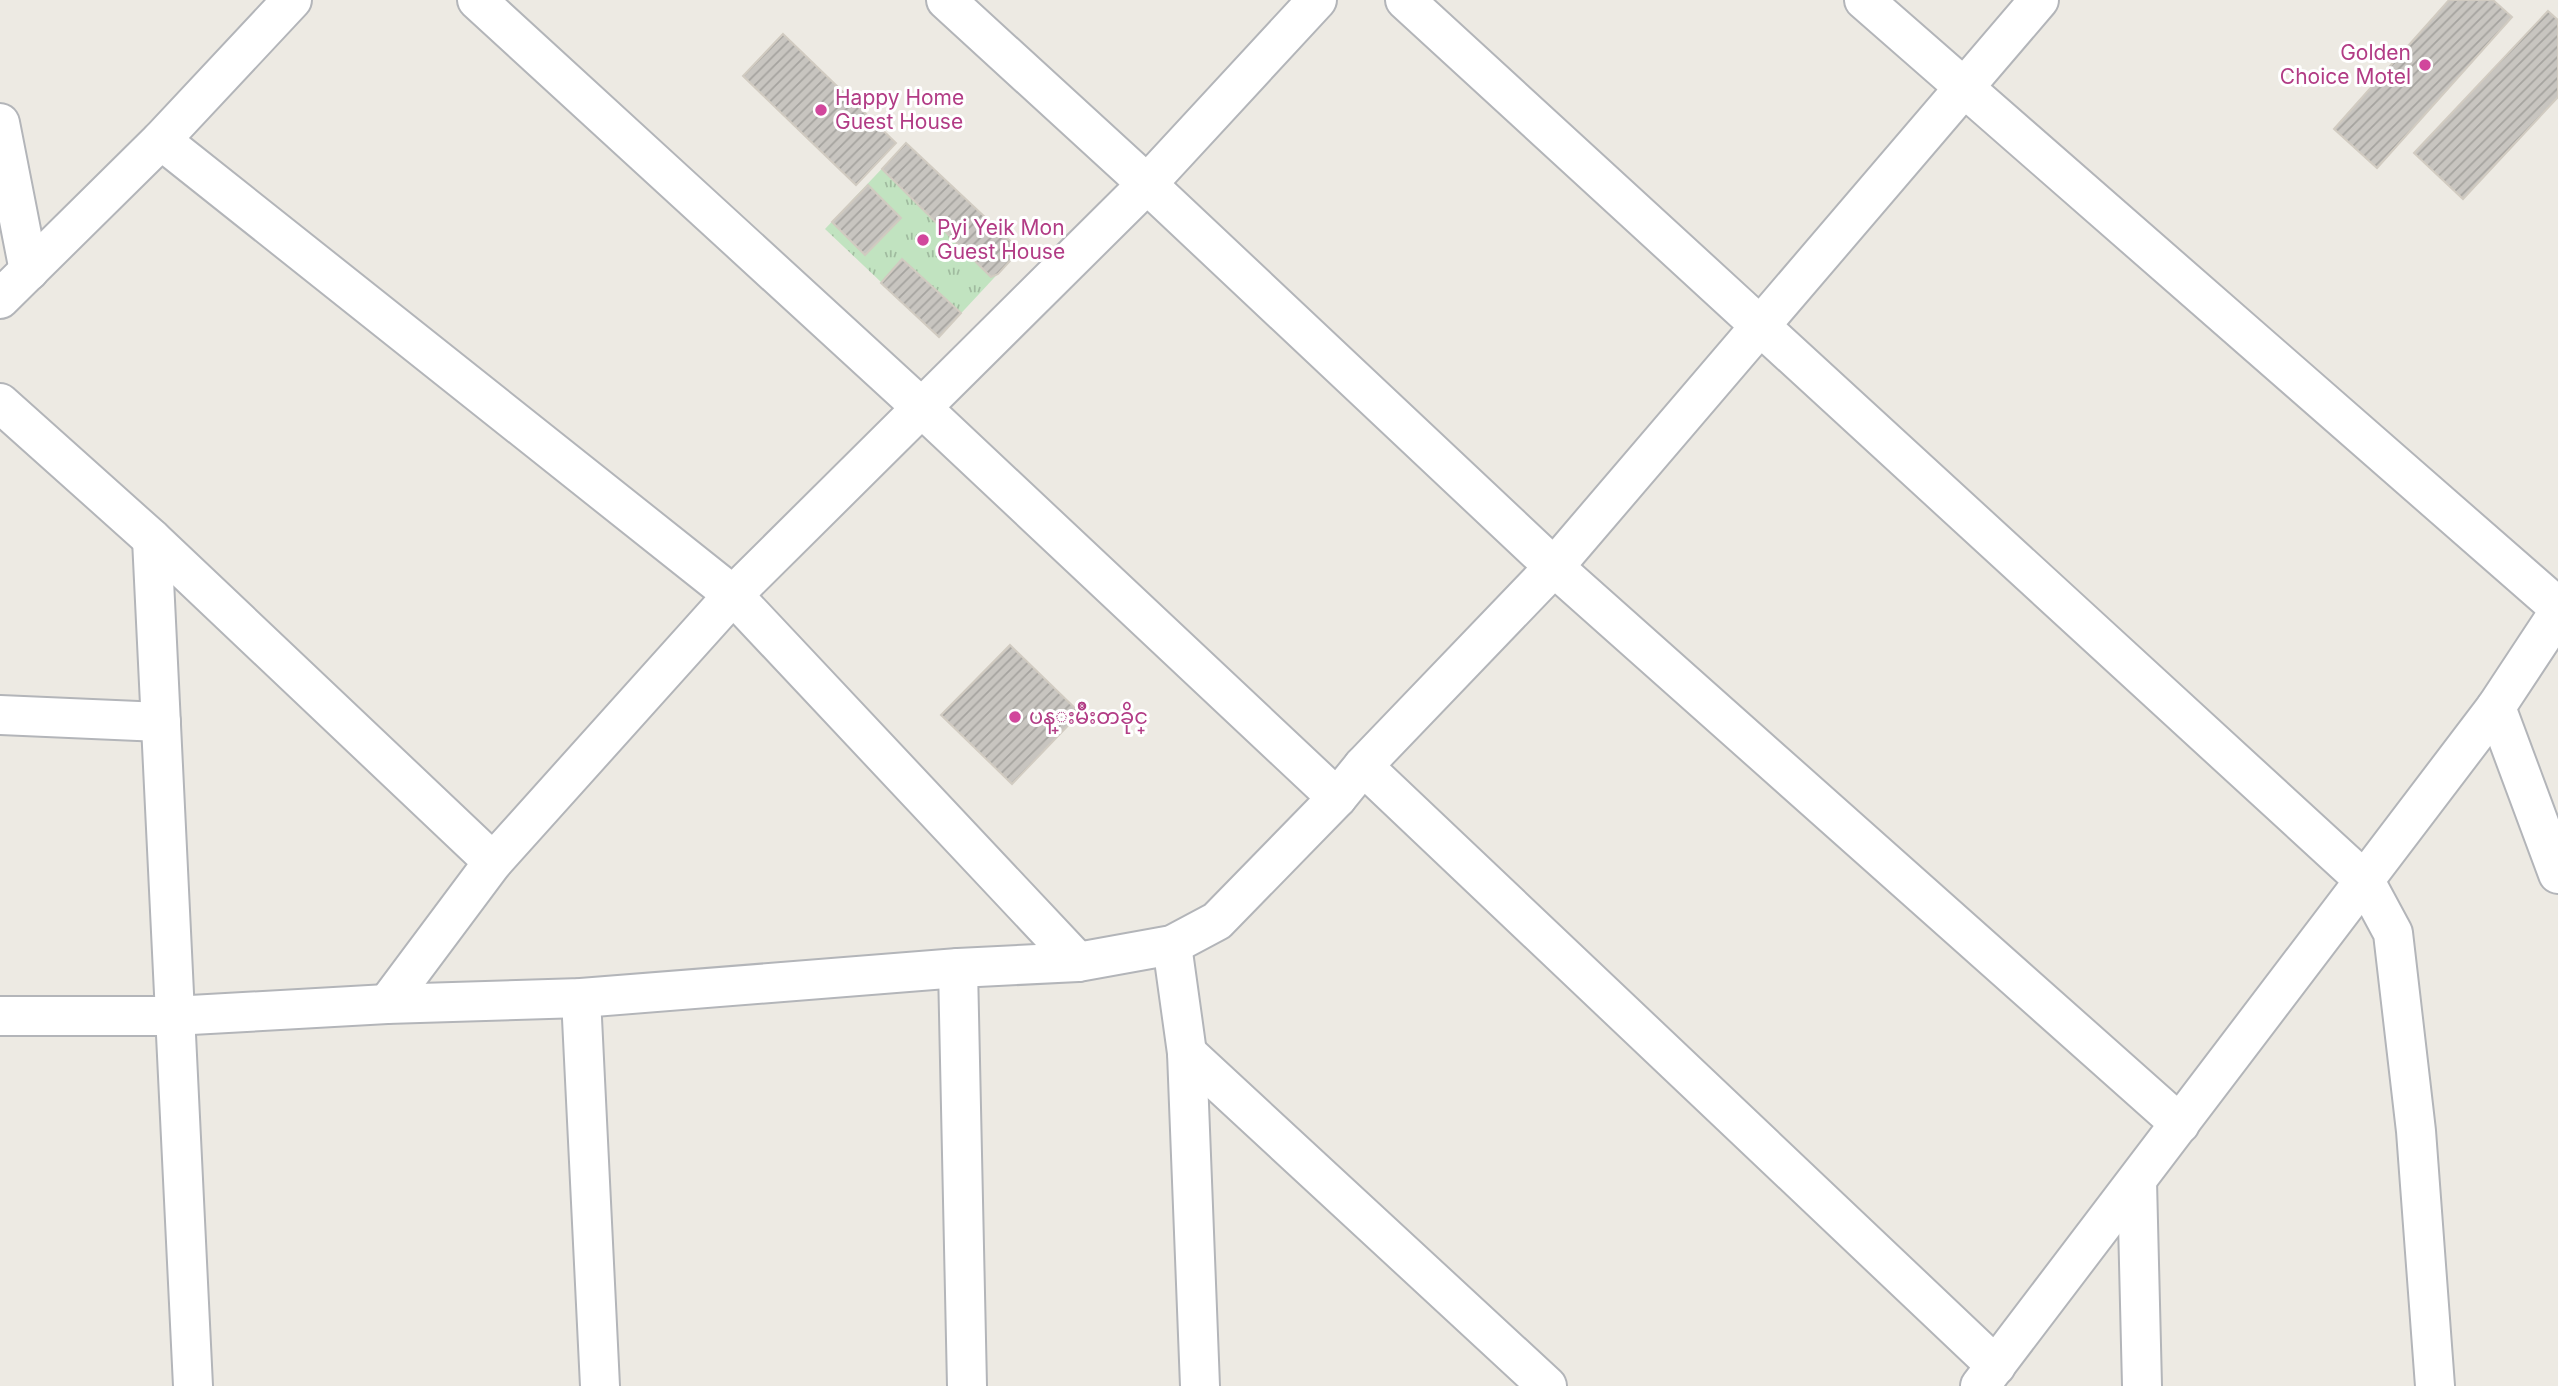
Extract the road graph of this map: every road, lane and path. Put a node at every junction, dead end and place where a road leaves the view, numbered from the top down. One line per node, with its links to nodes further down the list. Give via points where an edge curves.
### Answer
1 (292, 0): 10 (street)
2 (477, 0): 16 (street)
3 (946, 0): 11 (street)
4 (1317, 0): 11 (street)
5 (1405, 0): 14 (street)
6 (1864, 0): 8 (street)
7 (2039, 0): 8 (street)
8 (1964, 89): 14 (street); 20 (street)
9 (0, 123): 12 (street)
10 (161, 140): 12 (street); 19 (street)
11 (1147, 184): 16 (street); 18 (street)
12 (29, 271): 13 (street)
13 (0, 299)
14 (1759, 327): 18 (street); 29 (street)
15 (0, 403): 17 (street)
16 (922, 408): 19 (street); 26 (street)
17 (152, 538): 24 (street); 27 (street)
18 (1554, 567): 25 (street); 38 (street)
19 (733, 595): 27 (street); 31 (street)
20 (2558, 607)
21 (2558, 613): 22 (street)
22 (2496, 707): 28 (street); 29 (street)
23 (0, 715): 24 (street)
24 (161, 722): 36 (street)
25 (1363, 766): 26 (street); 40 (street)
26 (1336, 798): 30 (street, via 1217,921)
27 (493, 862): 34 (street)
28 (2558, 874)
29 (2365, 881): 38 (street); 47 (street, via 2393,933 2416,1131)
30 (1172, 945): 31 (street); 37 (street)
31 (1078, 962): 32 (street)
32 (958, 968): 33 (street); 43 (street)
33 (581, 998): 34 (street); 42 (street)
34 (387, 1004): 36 (street)
35 (0, 1016): 36 (street)
36 (173, 1016): 41 (street)
37 (1186, 1053): 44 (street); 45 (street)
38 (2180, 1124): 39 (street)
39 (2137, 1181): 40 (street); 46 (street)
40 (1988, 1376)
41 (193, 1386)
42 (600, 1386)
43 (967, 1386)
44 (1200, 1386)
45 (1547, 1386)
46 (2142, 1386)
47 (2435, 1386)

